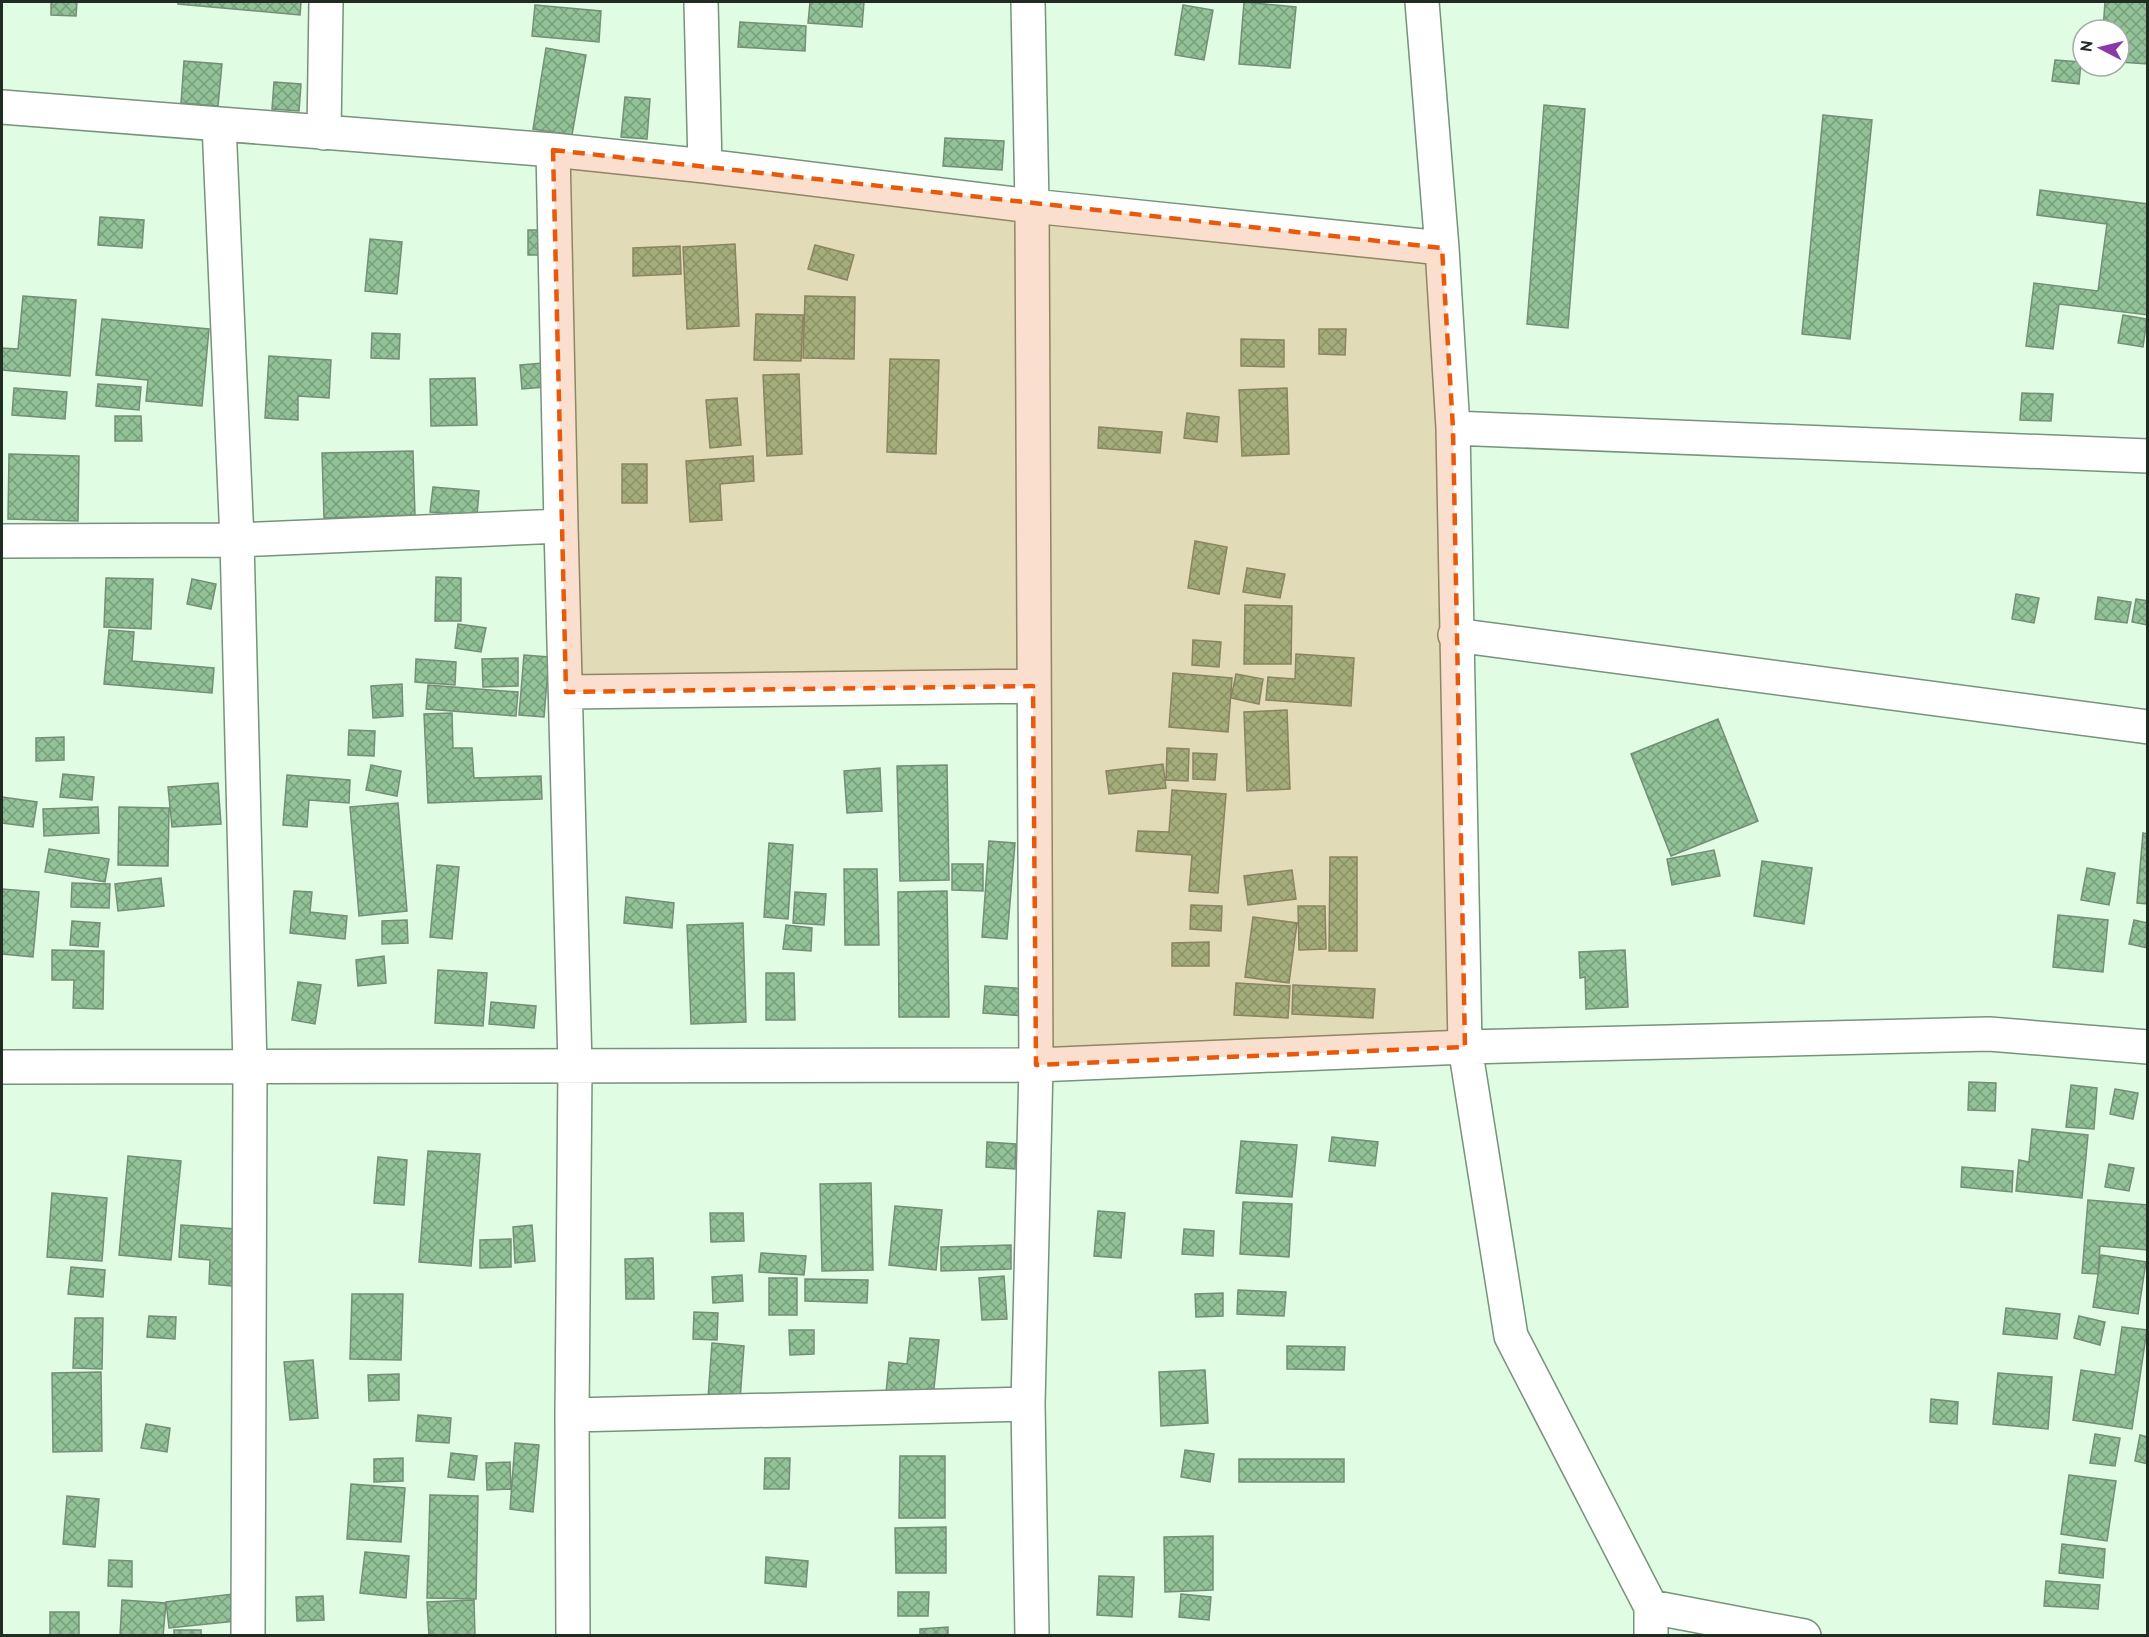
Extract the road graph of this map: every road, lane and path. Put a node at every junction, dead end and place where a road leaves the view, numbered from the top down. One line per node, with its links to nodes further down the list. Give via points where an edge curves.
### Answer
1 (326, 2): 7 (street)
2 (701, 2): 9 (street)
3 (1028, 2): 10 (street)
4 (1422, 2): 11 (street)
5 (2, 107): 6 (street)
6 (219, 124): 7 (street); 15 (street)
7 (324, 133): 8 (street)
8 (554, 150): 9 (street); 14 (street)
9 (705, 166): 10 (street)
10 (1032, 206): 11 (street); 18 (street)
11 (1442, 248): 12 (street)
12 (1453, 428): 13 (street); 17 (street)
13 (2148, 456)
14 (561, 526): 15 (street); 19 (street)
15 (237, 540): 16 (street); 26 (street)
16 (2, 541)
17 (1455, 635): 20 (street); 21 (street)
18 (1034, 686): 19 (street); 23 (street)
19 (566, 692): 24 (street)
20 (2148, 727)
21 (1465, 1047): 22 (street, via 1989,1034); 23 (street); 29 (street, via 1511,1336)
22 (2148, 1047)
23 (1036, 1065): 24 (street); 27 (street)
24 (575, 1066): 26 (street); 28 (street)
25 (2, 1067): 26 (street)
26 (250, 1067): 30 (street)
27 (1028, 1404): 28 (street); 32 (street)
28 (572, 1415): 31 (street)
29 (1651, 1621): 33 (street)
30 (248, 1635)
31 (573, 1635)
32 (1032, 1635)
33 (1804, 1635)

